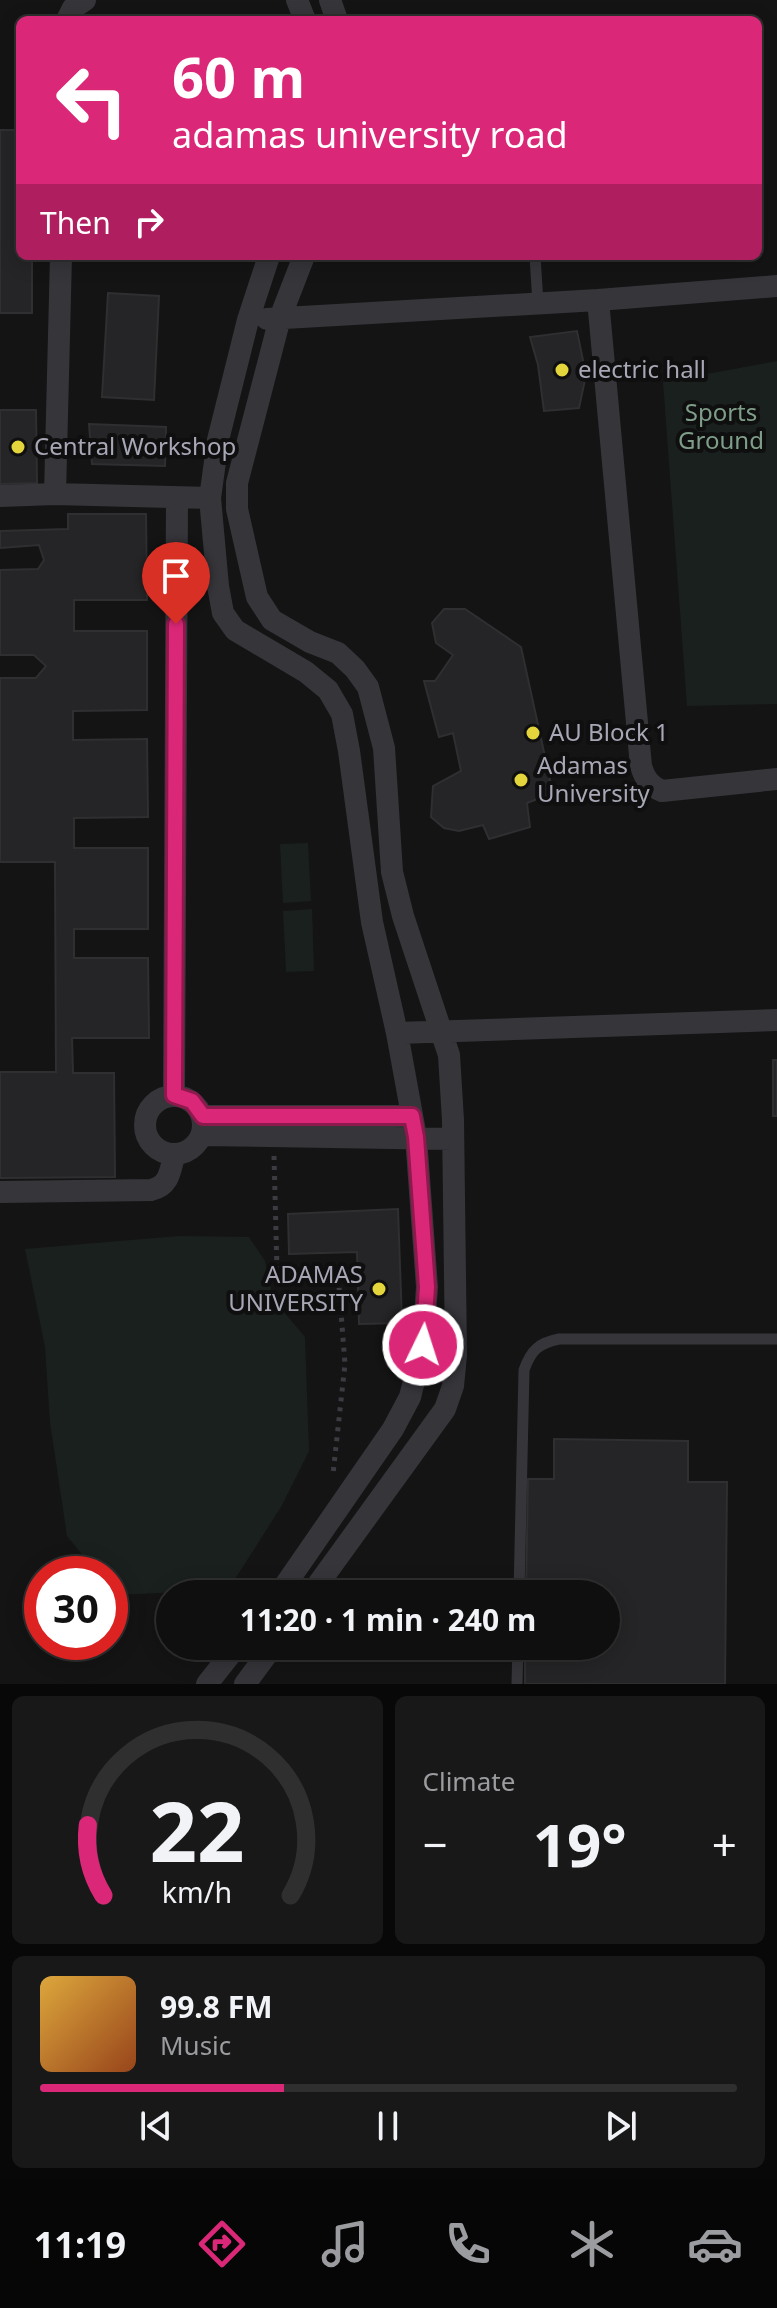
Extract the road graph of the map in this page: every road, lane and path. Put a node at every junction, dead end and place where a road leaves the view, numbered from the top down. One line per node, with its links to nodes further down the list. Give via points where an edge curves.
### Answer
1 (85, 0): 2 (street)
2 (69, 16)
3 (61, 260): 12 (street)
4 (268, 260): 11 (street)
5 (302, 260): 10 (street)
6 (535, 260): 9 (lane)
7 (777, 286): 8 (street)
8 (598, 300): 9 (street); 18 (street, via 644,776 662,791)
9 (538, 304): 10 (street)
10 (280, 318): 11 (street); 16 (street, via 237,483 250,573 272,620 338,653 355,669 368,687)
11 (248, 320): 14 (street, via 220,428)
12 (55, 494): 13 (street); 15 (street)
13 (0, 496)
14 (210, 498): 15 (street); 17 (street, via 218,586 227,622 328,690 342,714)
15 (177, 499): 22 (street)
16 (384, 748): 17 (street); 20 (street, via 392,872)
17 (349, 751): 21 (street, via 366,884)
18 (777, 779)
19 (777, 1020): 20 (street)
20 (439, 1031): 21 (street); 25 (street, via 449,1055)
21 (397, 1033): 24 (street)
22 (174, 1095): 23 (street, via 192,1101); 27 (street, via 156,1101 145,1116 146,1135 156,1150)
23 (203, 1125): 24 (street); 27 (street, via 192,1150)
24 (414, 1127): 25 (street); 31 (street, via 427,1287 423,1345 410,1397)
25 (453, 1139): 32 (street, via 453,1386 431,1431)
26 (274, 1153): 30 (path, via 277,1271 338,1274 345,1364)
27 (174, 1156): 28 (street, via 167,1181 151,1190)
28 (0, 1192)
29 (777, 1339): 33 (lane, via 541,1343 524,1370)
30 (332, 1483)
31 (289, 1580)
32 (321, 1580)
33 (519, 1580)
34 (226, 1660): 37 (street)
35 (263, 1660): 38 (street)
36 (518, 1660): 39 (lane)
37 (207, 1684)
38 (245, 1684)
39 (517, 1684)

